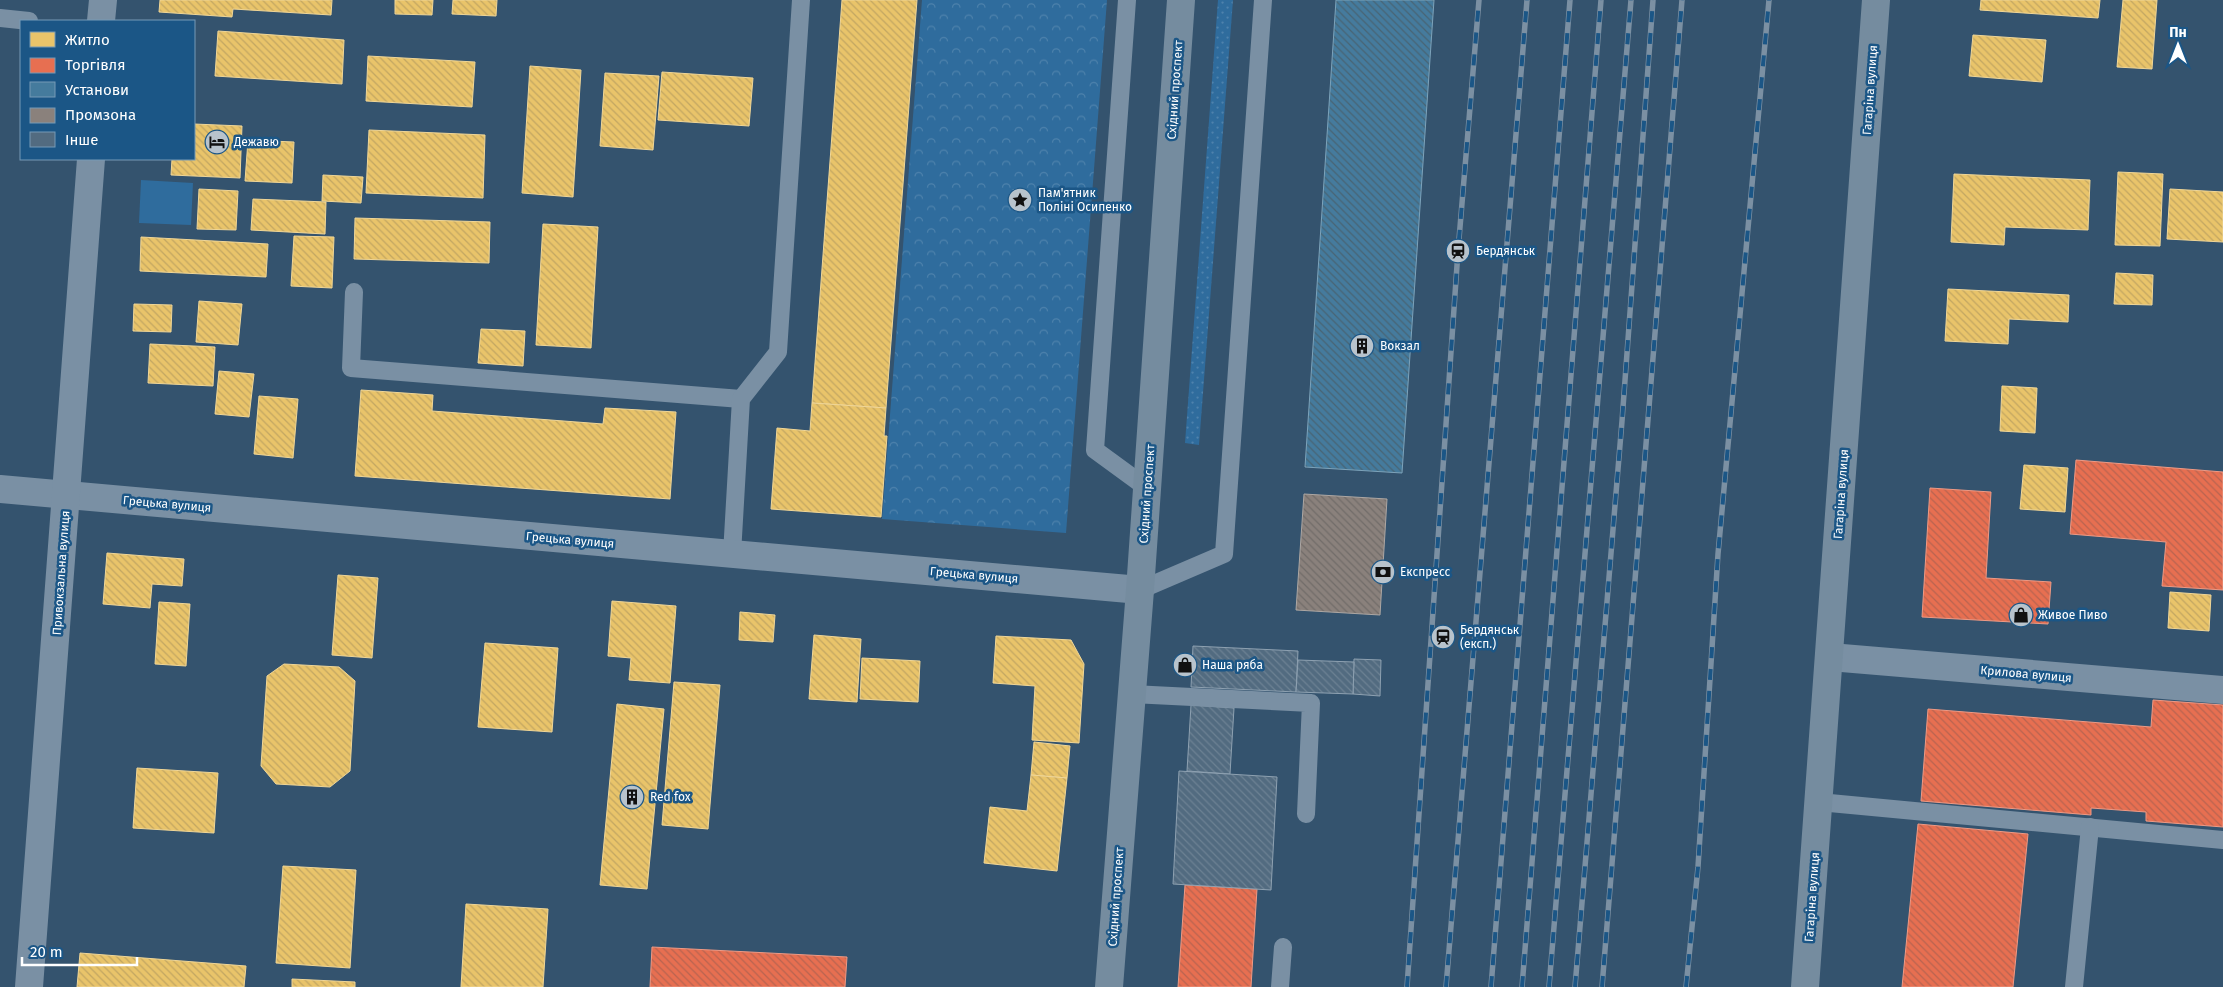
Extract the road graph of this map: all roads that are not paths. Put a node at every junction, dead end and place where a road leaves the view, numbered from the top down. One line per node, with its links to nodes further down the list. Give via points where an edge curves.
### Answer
1 (103, 0): 9 (street)
2 (801, 0): 12 (lane, via 778,352)
3 (1127, 0): 13 (lane, via 1094,450)
4 (1181, 0): 13 (main road, Східний проспект)
5 (1263, 0): 17 (lane, via 1224,554)
6 (1876, 0): 18 (main road, Гагаріна вулиця)
7 (0, 18): 8 (lane)
8 (20, 20)
9 (101, 20)
10 (91, 160): 15 (street, Привокзальна вулиця)
11 (354, 292): 12 (lane, via 351,368)
12 (741, 398): 16 (lane)
13 (1147, 488): 17 (main road, Східний проспект)
14 (0, 489): 15 (street, Грецька вулиця)
15 (67, 496): 16 (street, Грецька вулиця); 26 (street, Привокзальна вулиця)
16 (732, 554): 17 (street, Грецька вулиця)
17 (1140, 590): 20 (main road, Східний проспект)
18 (1830, 657): 19 (street, Крилова вулиця); 21 (main road, Гагаріна вулиця)
19 (2223, 690)
20 (1132, 694): 22 (lane, via 1311,703); 27 (main road, Східний проспект)
21 (1819, 802): 23 (lane); 29 (main road, Гагаріна вулиця)
22 (1306, 814)
23 (2090, 827): 24 (lane); 30 (lane)
24 (2223, 840)
25 (1283, 947): 28 (lane)
26 (29, 987)
27 (1109, 987)
28 (1280, 987)
29 (1805, 987)
30 (2074, 987)

